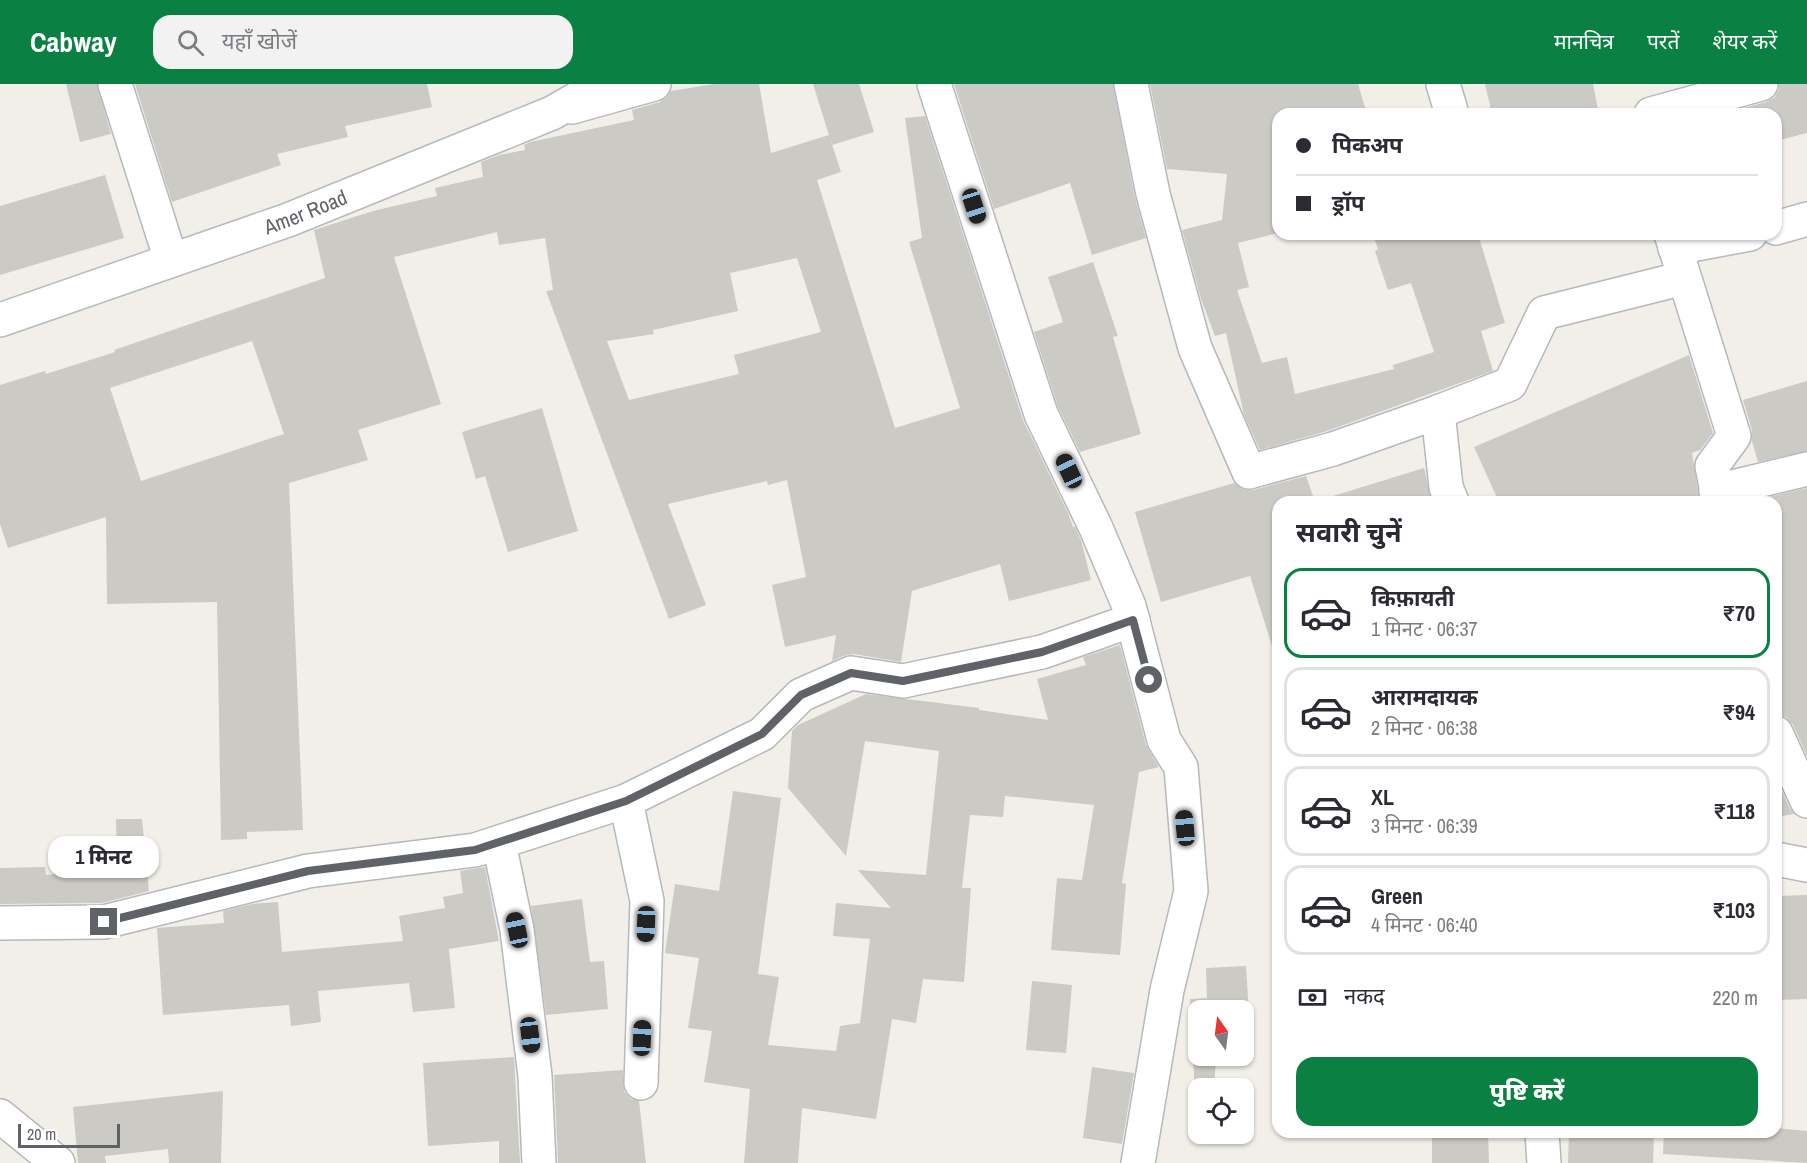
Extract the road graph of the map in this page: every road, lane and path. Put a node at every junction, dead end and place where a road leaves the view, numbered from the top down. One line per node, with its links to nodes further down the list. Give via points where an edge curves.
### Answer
1 (115, 84): 15 (street)
2 (603, 84): 10 (street, Amer Road)
3 (654, 84): 10 (street)
4 (934, 84): 22 (street, via 1041,414 1096,528)
5 (1131, 84): 17 (street, via 1153,194 1195,348 1249,472 1333,449)
6 (1443, 84): 8 (street)
7 (1761, 84): 9 (street)
8 (1450, 108)
9 (1673, 108)
10 (552, 113): 15 (street, Amer Road, via 288,220)
11 (1807, 219): 12 (street)
12 (1782, 227)
13 (1727, 240): 14 (street)
14 (1677, 253): 17 (street, via 1544,314 1510,384); 20 (street, via 1734,436 1712,466)
15 (171, 260): 16 (street, Amer Road)
16 (0, 320)
17 (1438, 412): 19 (street)
18 (1807, 469): 21 (street)
19 (1450, 496)
20 (1717, 496)
21 (1720, 496)
22 (1133, 620): 24 (street, via 1042,652 903,681 851,673 801,695 762,734); 35 (street, via 1164,740 1181,767 1191,891 1167,990)
23 (1782, 747): 25 (street)
24 (626, 801): 26 (street); 30 (street, via 647,901)
25 (1807, 801)
26 (499, 843): 29 (street, via 475,850 308,871 104,922); 34 (street, via 519,942 535,1076)
27 (1782, 860): 28 (street)
28 (1807, 865)
29 (0, 923)
30 (641, 1083)
31 (0, 1116): 33 (street)
32 (1542, 1138): 36 (street)
33 (58, 1163)
34 (539, 1163)
35 (1138, 1163)
36 (1544, 1163)

